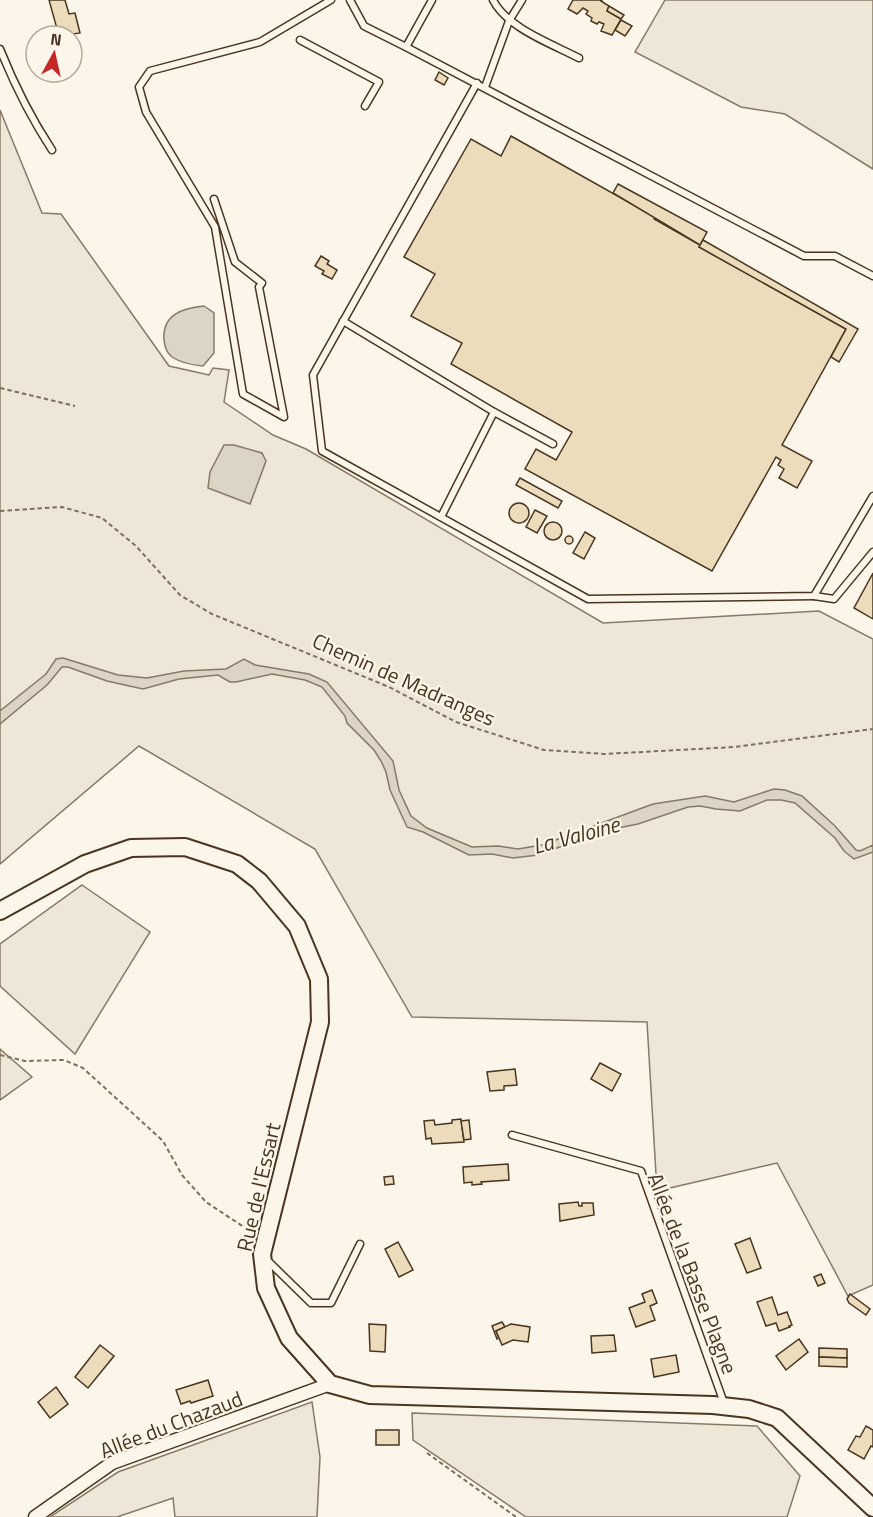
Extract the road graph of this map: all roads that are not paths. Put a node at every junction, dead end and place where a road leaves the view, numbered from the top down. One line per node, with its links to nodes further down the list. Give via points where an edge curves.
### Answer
1 (331, 0): 15 (lane, via 260,42 150,71 139,87 146,112 215,227 243,394 284,417 259,287 262,283 235,262)
2 (350, 0): 8 (lane, via 364,26)
3 (432, 0): 8 (lane)
4 (493, 0): 6 (lane)
5 (522, 0): 6 (lane)
6 (509, 21): 10 (lane); 12 (lane)
7 (300, 40): 13 (lane, via 378,82)
8 (406, 47): 11 (lane)
9 (0, 49): 14 (lane, via 13,82)
10 (579, 58)
11 (477, 82): 12 (lane); 17 (lane)
12 (485, 87): 16 (lane, via 804,256 835,256)
13 (365, 106)
14 (52, 150)
15 (214, 200)
16 (873, 276)
17 (343, 321): 18 (lane); 21 (lane, via 313,375 322,451)
18 (494, 412): 19 (lane); 21 (lane)
19 (553, 444)
20 (873, 496): 23 (lane)
21 (441, 517): 23 (lane, via 588,599)
22 (873, 552): 23 (lane, via 834,599)
23 (814, 596)
24 (0, 911): 27 (street, Rue de l'Essart, via 85,864 131,848 185,847 237,864 259,881 297,926 319,979 320,1022)
25 (512, 1135): 29 (lane, Allée de la Basse Plagne, via 641,1172)
26 (360, 1244): 27 (lane, via 331,1303 311,1303)
27 (263, 1248): 28 (street, Rue de l'Essart, via 266,1288 289,1338)
28 (330, 1384): 29 (street, via 370,1395); 31 (street, Allée du Chazaud, via 112,1464)
29 (725, 1406): 30 (street, via 777,1418)
30 (873, 1508)
31 (35, 1517)

